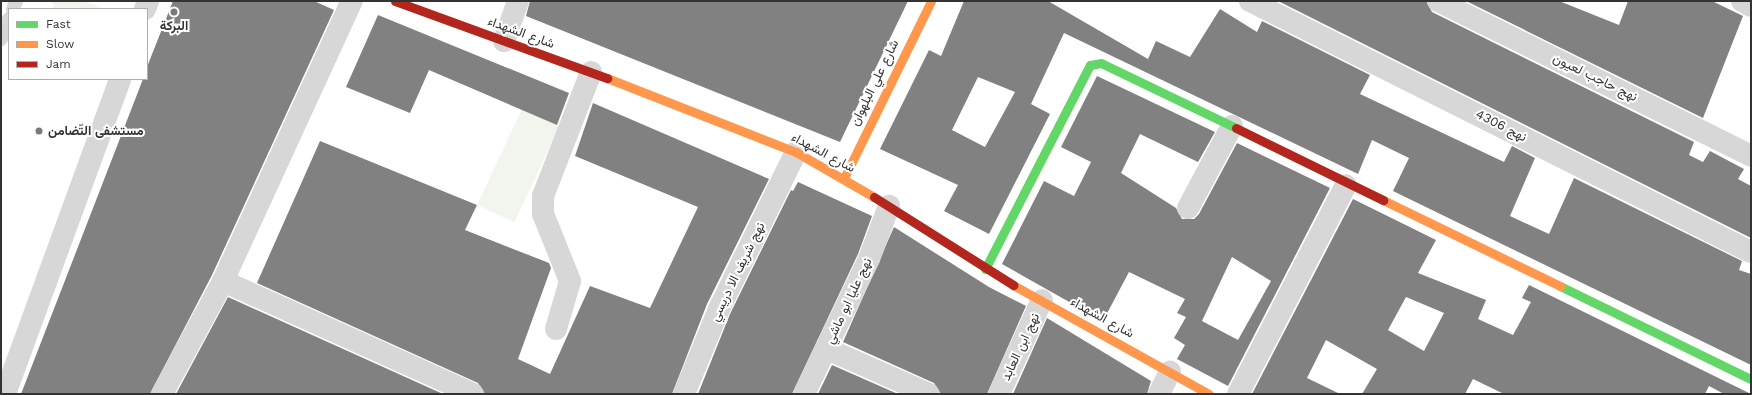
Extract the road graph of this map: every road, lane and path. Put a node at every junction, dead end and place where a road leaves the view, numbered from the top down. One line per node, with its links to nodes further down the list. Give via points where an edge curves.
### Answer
1 (352, 1): 23 (street)
2 (395, 1): 11 (street, شارع الشهداء)
3 (518, 1): 11 (street)
4 (931, 1): 17 (street, شارع علي البلهوان)
5 (1250, 1): 21 (street, نهج 4306)
6 (1438, 1): 16 (street, نهج حاجب لعيون)
7 (1742, 1): 8 (street)
8 (1751, 6)
9 (8, 22): 10 (lane)
10 (1, 39)
11 (504, 41): 12 (street, شارع الشهداء)
12 (592, 72): 15 (street, شارع الشهداء); 25 (street, via 543,196 543,214 570,281)
13 (120, 80): 29 (street)
14 (1232, 126): 18 (street); 20 (street); 22 (street, via 1101,63 1090,65)
15 (796, 152): 17 (street, شارع الشهداء); 32 (street, نهج شريف الا دريسي, via 719,309)
16 (1751, 156)
17 (844, 178): 19 (street, شارع الشهداء)
18 (1346, 185): 28 (street); 38 (street)
19 (889, 206): 22 (street, شارع الشهداء); 26 (street, نهج عليا ابو ماشي, via 869,259)
20 (1188, 208)
21 (1751, 252)
22 (985, 269): 24 (street, شارع الشهداء)
23 (223, 281): 30 (street); 31 (street)
24 (1042, 300): 27 (street, شارع الشهداء); 35 (street, نهج ابن العابد)
25 (556, 329)
26 (827, 349): 33 (street, نهج عليا ابو ماشي); 34 (street)
27 (1170, 371): 36 (street); 37 (street, شارع الشهداء)
28 (1751, 379)
29 (5, 394)
30 (162, 394)
31 (472, 394)
32 (684, 394)
33 (804, 394)
34 (929, 394)
35 (999, 394)
36 (1159, 394)
37 (1209, 394)
38 (1238, 394)

